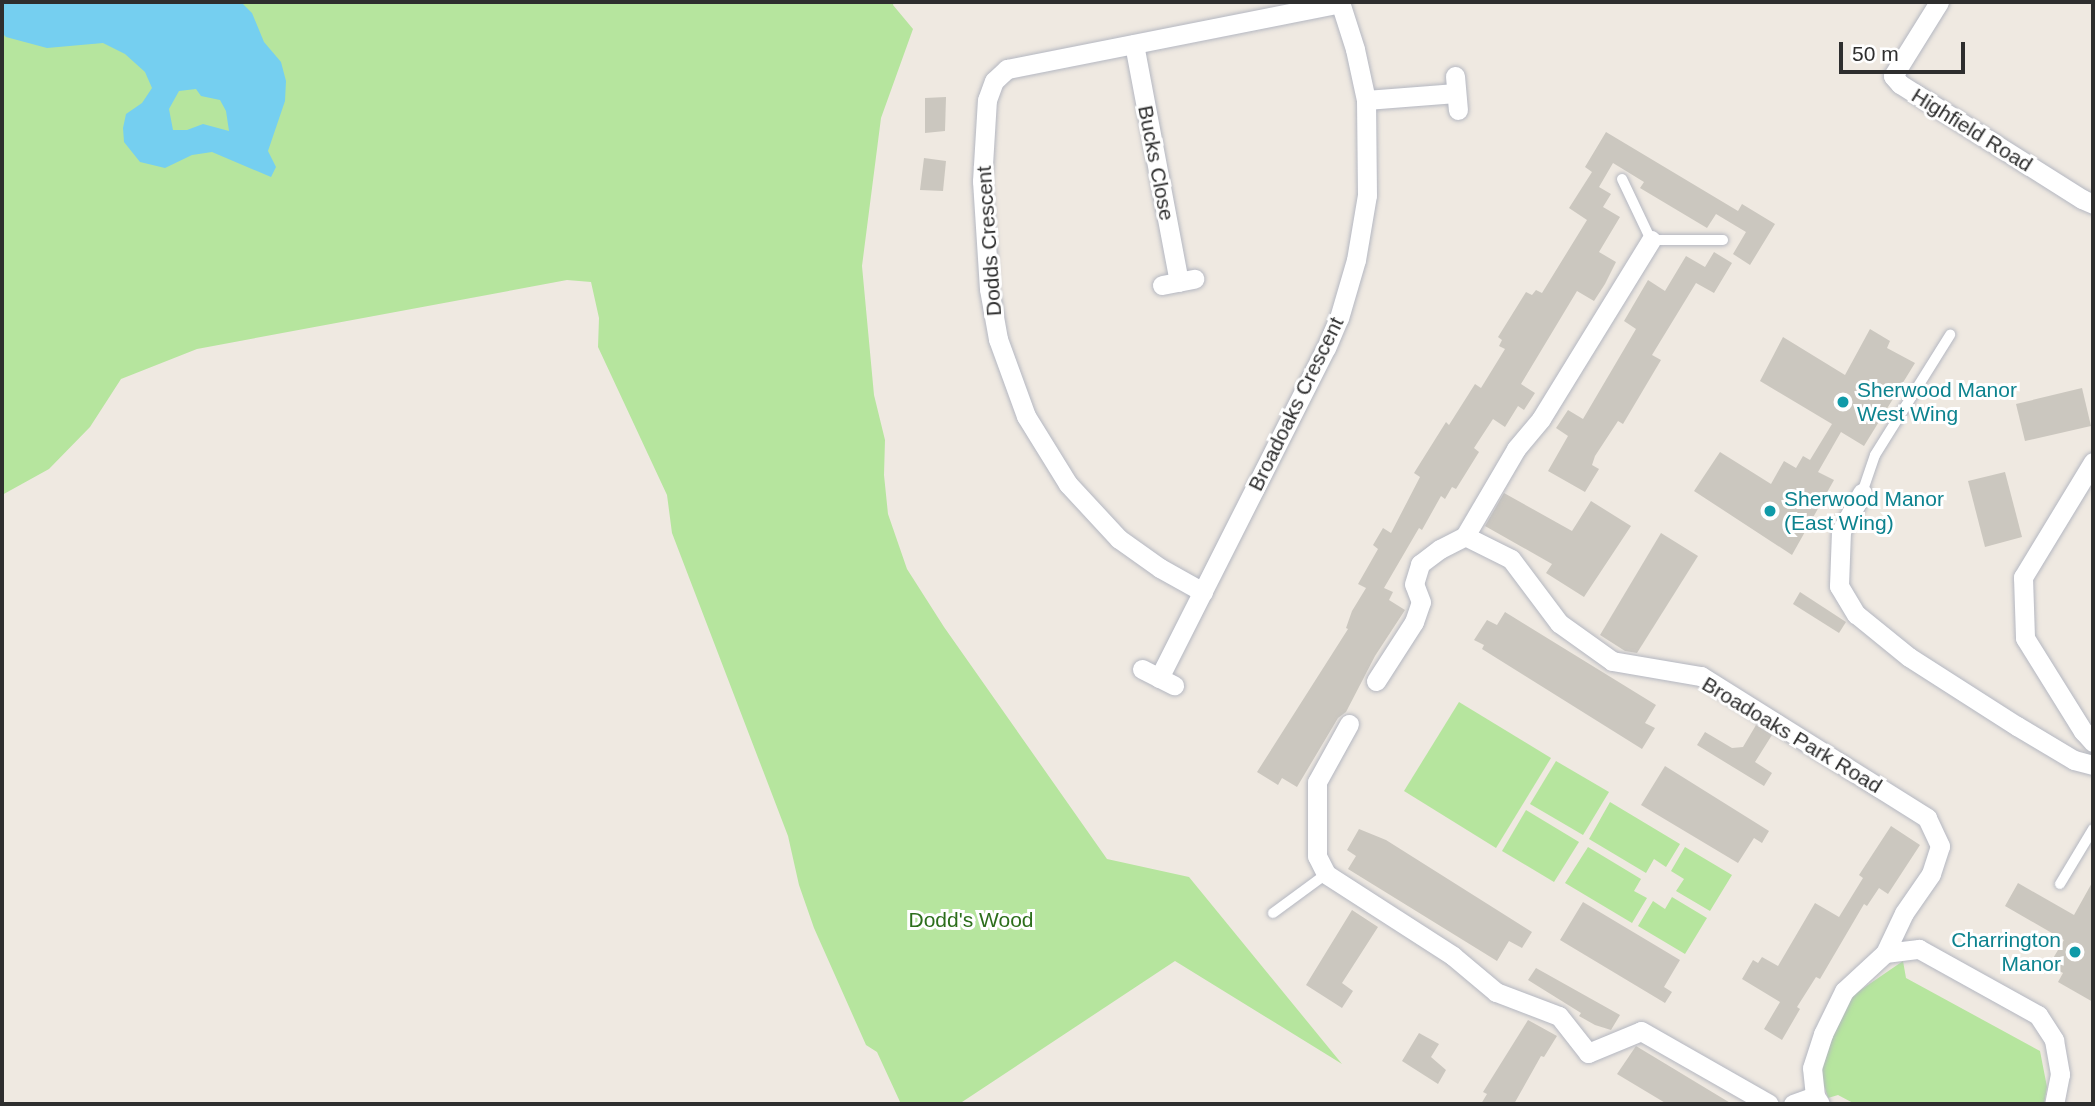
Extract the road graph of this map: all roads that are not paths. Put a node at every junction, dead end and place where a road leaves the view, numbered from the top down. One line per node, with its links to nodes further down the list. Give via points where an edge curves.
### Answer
1 (1340, 2): 3 (street, Dodds Crescent); 5 (street, Broadoaks Crescent)
2 (1939, 2): 7 (street, Highfield Road, via 1893,76)
3 (1134, 44): 10 (street, Bucks Close); 15 (street, Dodds Crescent, via 1007,69 994,82 987,100 982,181 989,289 1014,389 1068,484 1119,539)
4 (1456, 93): 5 (street)
5 (1366, 100): 15 (street, Broadoaks Crescent, via 1367,195 1356,260 1339,318)
6 (1622, 179): 8 (lane)
7 (2093, 204)
8 (1651, 240): 9 (lane); 14 (street)
9 (1723, 240)
10 (1178, 282)
11 (1950, 335): 13 (lane, via 1875,454)
12 (2093, 462): 19 (street, via 2023,577 2025,638)
13 (1862, 493): 20 (street, via 1841,531 1839,586 1856,614 1909,657 1984,705 2074,761)
14 (1465, 536): 17 (street, via 1420,564 1415,584 1421,602 1414,622); 25 (street, Broadoaks Park Road, via 1511,559 1559,623 1612,661 1701,677 1927,818 1940,846 1931,874 1904,913)
15 (1203, 592): 16 (street, Broadoaks Crescent)
16 (1158, 677)
17 (1376, 681)
18 (1349, 724): 22 (street, via 1317,782 1317,856)
19 (2093, 742)
20 (2093, 765)
21 (2093, 829): 23 (lane)
22 (1325, 874): 24 (lane); 27 (street, via 1452,956 1496,992 1559,1016 1588,1054 1641,1031)
23 (2060, 884)
24 (1273, 913)
25 (1885, 953): 26 (street, Broadoaks Park Road, via 1844,991 1828,1023 1812,1068); 29 (street, via 1919,949 2038,1015 2054,1040 2060,1074)
26 (1818, 1100): 28 (street, Broadoaks Park Road)
27 (1769, 1104)
28 (1793, 1104)
29 (2054, 1104)

